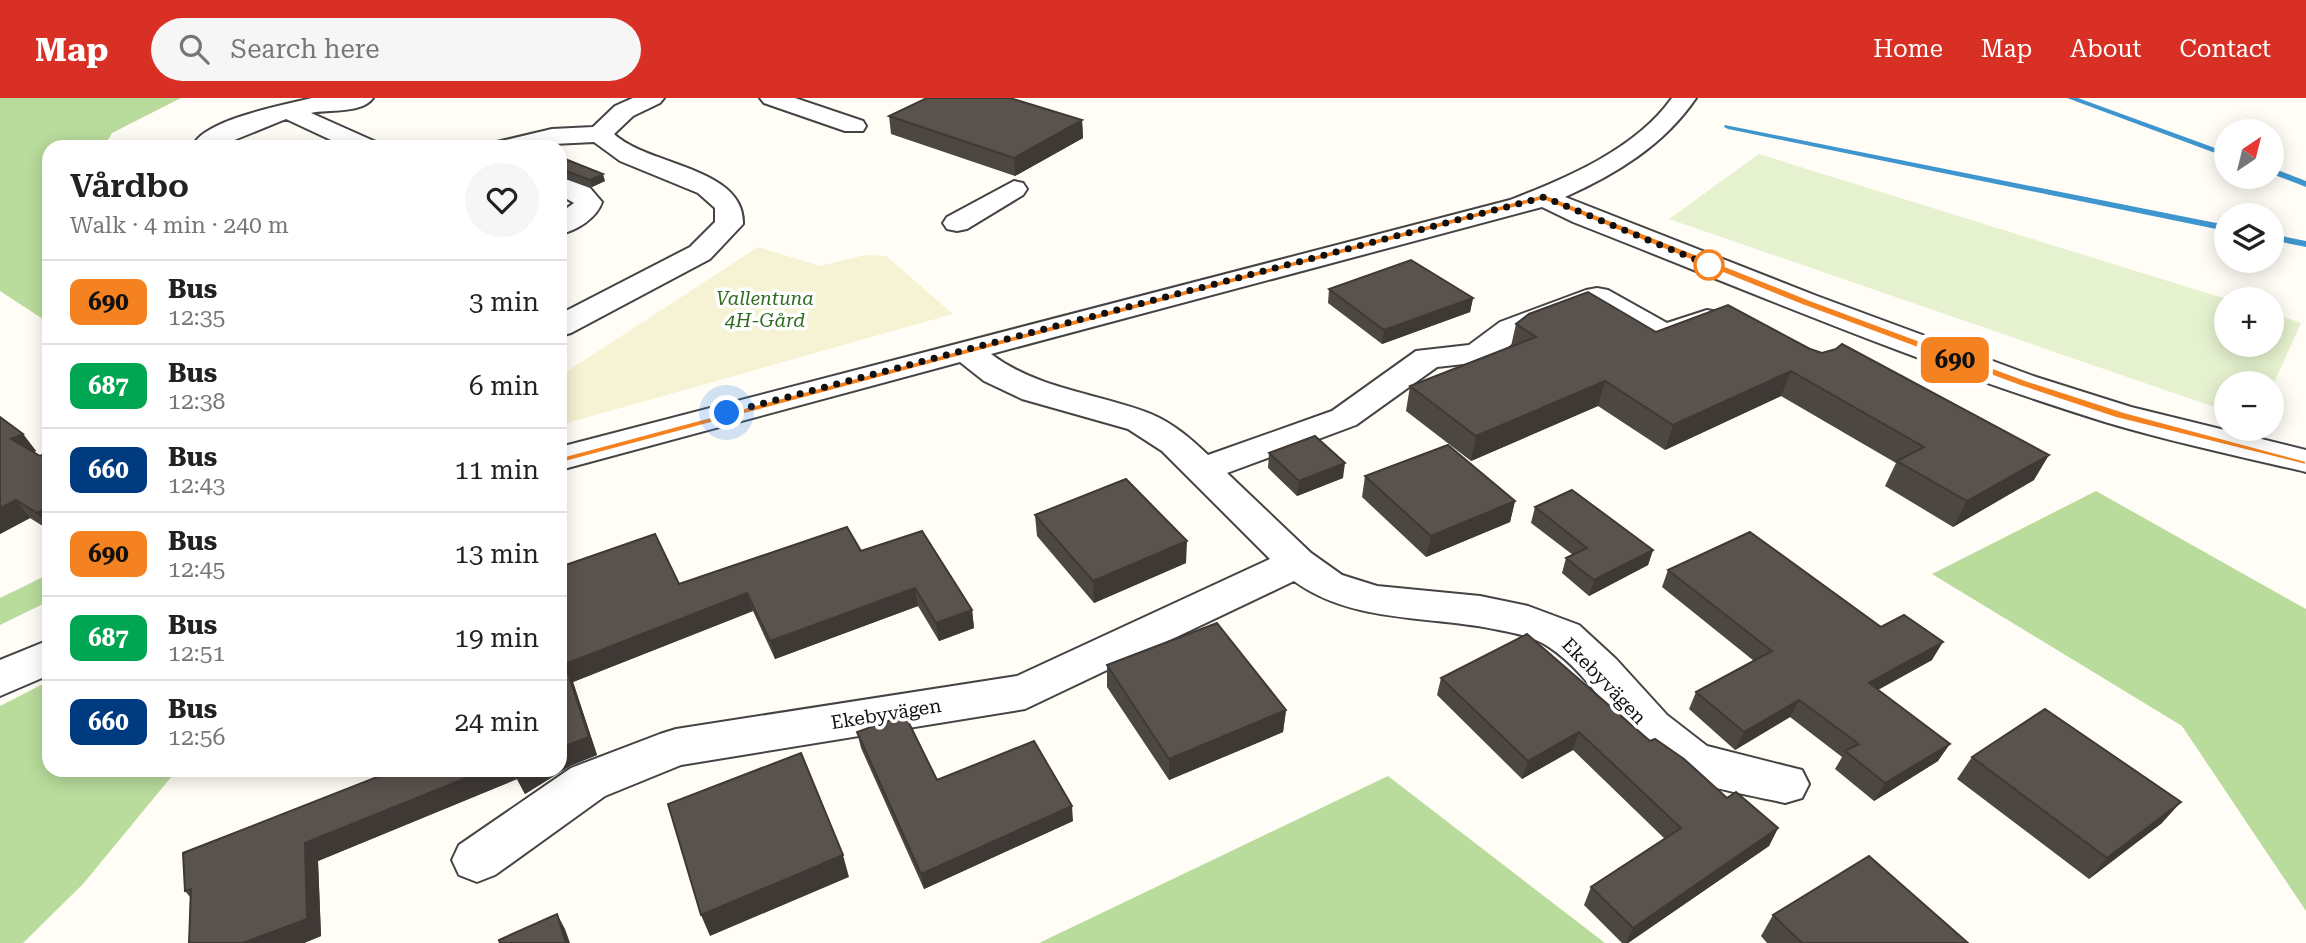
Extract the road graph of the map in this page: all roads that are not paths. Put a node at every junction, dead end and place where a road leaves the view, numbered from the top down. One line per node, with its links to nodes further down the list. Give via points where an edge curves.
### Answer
1 (362, 98): 5 (street)
2 (652, 98): 7 (street, via 624,111)
3 (1684, 98): 13 (street, via 1676,115 1618,158)
4 (789, 100): 6 (street)
5 (290, 112): 8 (street); 9 (street)
6 (854, 126)
7 (600, 134): 10 (street); 16 (street, via 627,155 715,191 729,208 729,224 700,253)
8 (211, 140)
9 (352, 140)
10 (538, 140)
11 (567, 188): 14 (street, via 588,202)
12 (1014, 189): 15 (street)
13 (1544, 197): 18 (street); 20 (street, via 1583,216 2024,384 2120,415)
14 (567, 221)
15 (957, 223)
16 (569, 312)
17 (1733, 320): 21 (street, via 1721,314 1665,335 1597,297 1511,329 1478,354 1428,358 1344,418)
18 (964, 350): 19 (street); 21 (street, Ekebyvägen, via 996,374 1034,392 1140,422 1175,443)
19 (567, 458)
20 (2306, 461)
21 (1204, 469): 22 (street, Ekebyvägen)
22 (1297, 563): 25 (street, Ekebyvägen, via 1328,585 1376,600 1480,611 1528,621 1564,636 1651,728 1693,761); 26 (street, Ekebyvägen, via 1025,692 676,747 587,782)
23 (42, 659): 24 (street)
24 (0, 679)
25 (1785, 784)
26 (477, 860)

